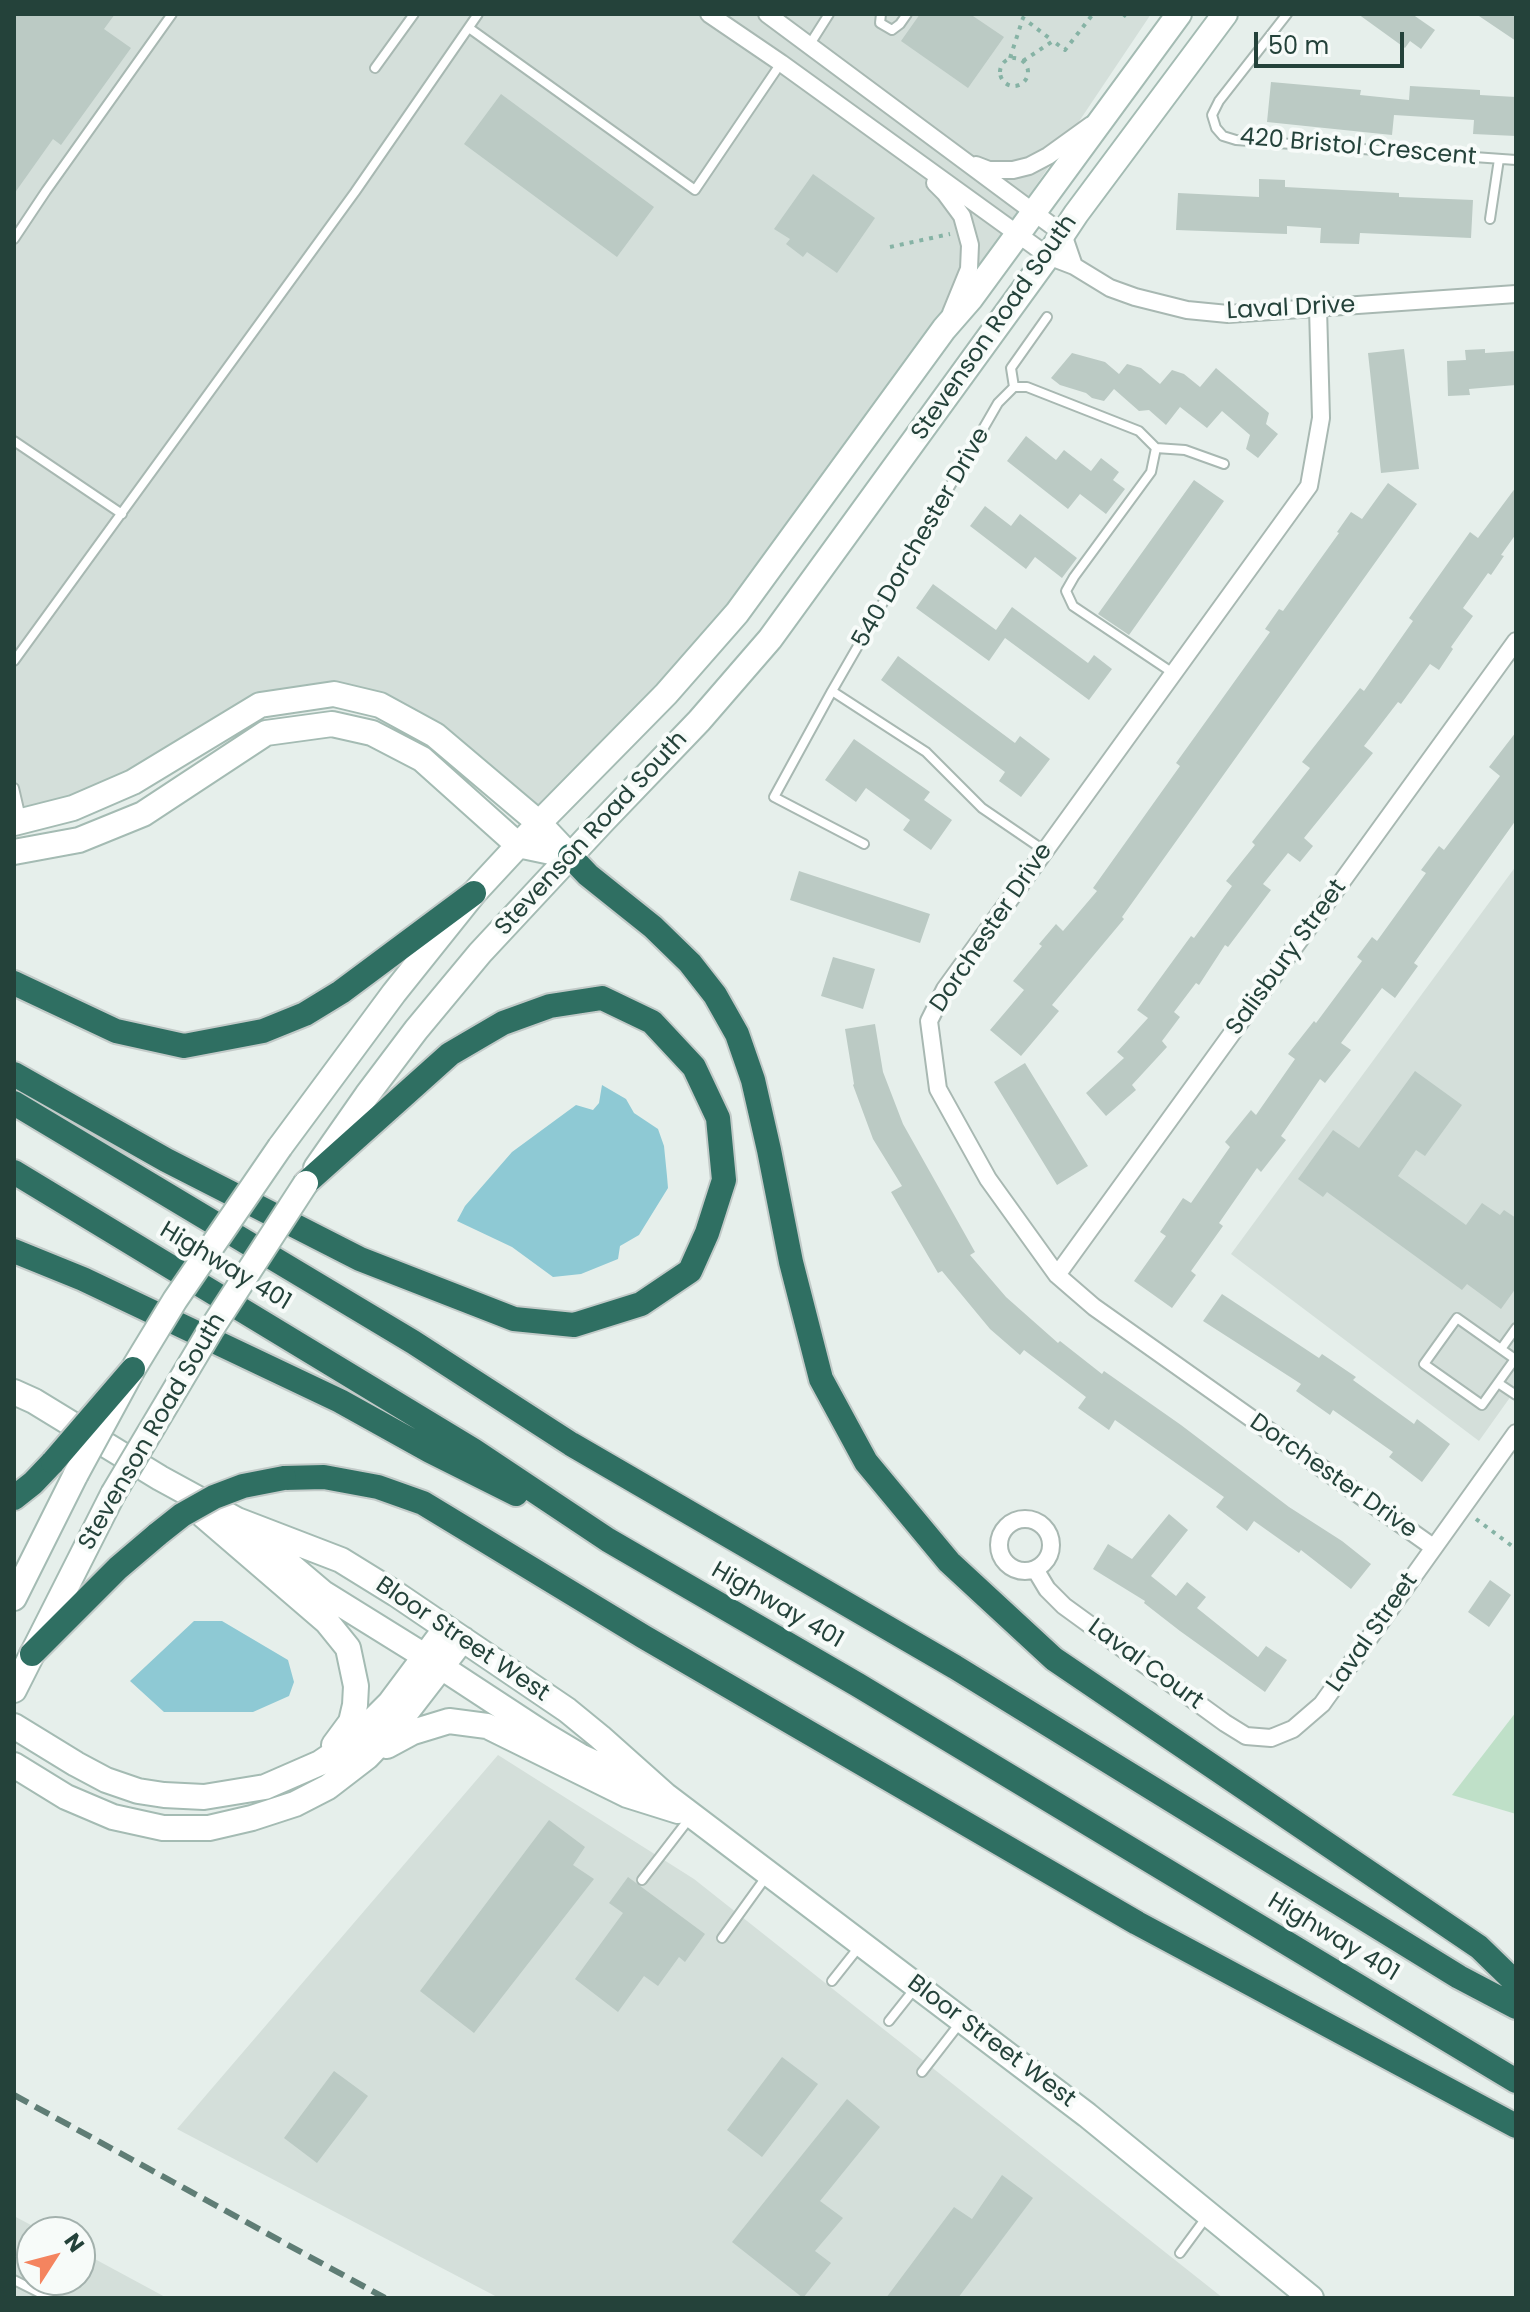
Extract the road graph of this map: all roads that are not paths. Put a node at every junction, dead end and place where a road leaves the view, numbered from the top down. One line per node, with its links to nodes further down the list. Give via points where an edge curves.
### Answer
1 (172, 14): 25 (lane)
2 (414, 14): 15 (lane)
3 (478, 14): 12 (lane)
4 (709, 14): 14 (street, Laval Drive)
5 (767, 14): 13 (street)
6 (829, 14): 13 (lane)
7 (881, 14): 8 (lane, via 880,23 892,30)
8 (907, 14)
9 (1179, 14): 16 (main road, Stevenson Road South)
10 (1225, 14): 24 (main road, Stevenson Road South)
11 (1287, 14): 19 (lane, 420 Bristol Crescent, via 1219,101 1212,115 1223,136)
12 (469, 28): 14 (lane, via 695,190); 36 (lane)
13 (810, 44): 18 (street)
14 (781, 63): 17 (street, Laval Drive)
15 (375, 68)
16 (1105, 114): 18 (street, via 1029,166 989,170); 21 (main road, Stevenson Road South)
17 (892, 143): 23 (street, Laval Drive); 31 (street, Laval Drive, via 945,193 967,231 969,269)
18 (963, 159): 21 (street)
19 (1499, 159): 20 (lane, 420 Bristol Crescent); 22 (lane, 420 Bristol Crescent)
20 (1516, 160)
21 (1033, 212): 23 (main road, Stevenson Road South); 24 (street)
22 (1490, 219)
23 (1018, 234): 26 (street, Laval Drive); 31 (main road, Stevenson Road South)
24 (1063, 234): 26 (main road, Stevenson Road South); 27 (street)
25 (14, 239)
26 (1048, 256): 27 (street, Laval Drive); 48 (main road, Stevenson Road South, via 770,639)
27 (1074, 266): 29 (street, Laval Drive, via 1110,288 1187,310 1228,314)
28 (1516, 294): 29 (street, Laval Drive)
29 (1318, 308): 39 (street, Dorchester Drive, via 1321,418 1309,486)
30 (1047, 317): 32 (lane, 540 Dorchester Drive, via 1011,368)
31 (944, 329): 43 (main road, Stevenson Road South, via 727,625)
32 (1014, 387): 34 (lane, via 1027,387 1139,431); 40 (lane, 540 Dorchester Drive, via 998,403)
33 (14, 441): 36 (lane)
34 (1156, 448): 35 (lane, via 1185,450); 39 (lane, via 1151,472 1066,591 1073,606)
35 (1224, 464)
36 (122, 514): 38 (lane)
37 (1516, 641): 56 (street, Salisbury Street)
38 (14, 661)
39 (1173, 673): 46 (street, Dorchester Drive)
40 (832, 691): 44 (lane, 540 Dorchester Drive, via 774,797); 46 (lane, via 926,752 982,808)
41 (14, 788): 42 (lane)
42 (18, 823): 43 (main road, via 73,808 133,782 260,705 334,694 380,705 435,735)
43 (539, 823): 45 (main road, Stevenson Road South); 48 (main road)
44 (864, 844)
45 (518, 845): 47 (main road, via 422,759 372,733 332,724 266,733 143,814 79,840); 48 (main road); 49 (main road, Stevenson Road South)
46 (1045, 851): 56 (street, Dorchester Drive, via 945,989 929,1021 938,1089 988,1179)
47 (14, 852)
48 (570, 856): 54 (main road, Stevenson Road South, via 425,1019); 87 (highway, via 690,963 737,1034 753,1080 821,1379 866,1462 949,1562 1054,1659 1479,1947)
49 (474, 893): 50 (highway, via 341,992 263,1031 184,1046 116,1031); 59 (main road, Stevenson Road South, bridge, via 280,1147)
50 (14, 983)
51 (14, 1074): 54 (highway, via 166,1160 360,1259 514,1319 574,1325 641,1304 690,1271 724,1180 718,1118 694,1067 652,1022 602,998 550,1006 503,1023 450,1054)
52 (14, 1103): 89 (highway, Highway 401, via 413,1342 571,1444 955,1667 1447,1970)
53 (14, 1172): 67 (highway, Highway 401, via 473,1450)
54 (306, 1183): 72 (main road, Stevenson Road South, bridge, via 113,1494)
55 (14, 1251): 67 (highway, via 340,1401)
56 (1057, 1275): 68 (street, Dorchester Drive, via 1094,1307)
57 (1516, 1328): 58 (lane)
58 (1501, 1349): 60 (lane, via 1515,1359); 60 (lane, via 1457,1318 1424,1364 1482,1405)
59 (133, 1369): 65 (highway, bridge, via 53,1462); 70 (main road, Stevenson Road South, bridge)
60 (1498, 1383): 62 (lane)
61 (14, 1392): 64 (main road, Bloor Street West)
62 (1516, 1395)
63 (1516, 1433): 68 (street, Laval Street)
64 (160, 1478): 66 (main road, Bloor Street West); 78 (main road, via 327,1622 348,1648 356,1686 351,1722)
65 (14, 1498)
66 (237, 1520): 71 (main road, Bloor Street West, via 341,1560); 73 (main road, Bloor Street West, via 323,1593)
67 (608, 1540): 93 (highway, Highway 401)
68 (1433, 1547): 76 (street, Laval Street, via 1322,1704 1293,1729)
69 (1035, 1569): 76 (street, Laval Court, via 1064,1606 1225,1723 1246,1736)
70 (14, 1598)
71 (455, 1634): 73 (main road); 80 (main road, Bloor Street West, via 567,1710)
72 (32, 1654): 74 (main road, Stevenson Road South); 94 (highway, bridge, via 118,1568 182,1515 214,1497 284,1478 324,1477 378,1487 423,1503 1137,1923)
73 (434, 1662): 77 (main road, via 392,1731); 78 (main road, via 351,1742); 80 (main road, Bloor Street West, via 580,1756)
74 (14, 1690)
75 (14, 1726): 78 (main road, via 106,1780 164,1795 204,1797 265,1787)
76 (1271, 1738)
77 (367, 1757): 79 (main road, via 295,1804 209,1828 163,1828 113,1817 66,1797); 81 (main road, via 422,1728 463,1721 487,1726 627,1795)
78 (320, 1763)
79 (14, 1765)
80 (665, 1795): 81 (main road, Bloor Street West)
81 (692, 1815): 82 (main road, Bloor Street West); 83 (lane)
82 (769, 1873): 84 (lane); 85 (main road, Bloor Street West)
83 (642, 1880)
84 (722, 1938)
85 (862, 1943): 86 (lane); 88 (main road, Bloor Street West)
86 (832, 1981)
87 (1516, 1983)
88 (918, 1985): 90 (main road, Bloor Street West); 91 (lane)
89 (1516, 2007)
90 (963, 2019): 92 (lane); 95 (main road, Bloor Street West)
91 (889, 2021)
92 (922, 2072)
93 (1516, 2081)
94 (1516, 2126)
95 (1209, 2215): 96 (lane); 99 (main road, Bloor Street West)
96 (1180, 2253)
97 (14, 2280): 98 (lane)
98 (50, 2298)
99 (1311, 2298)

